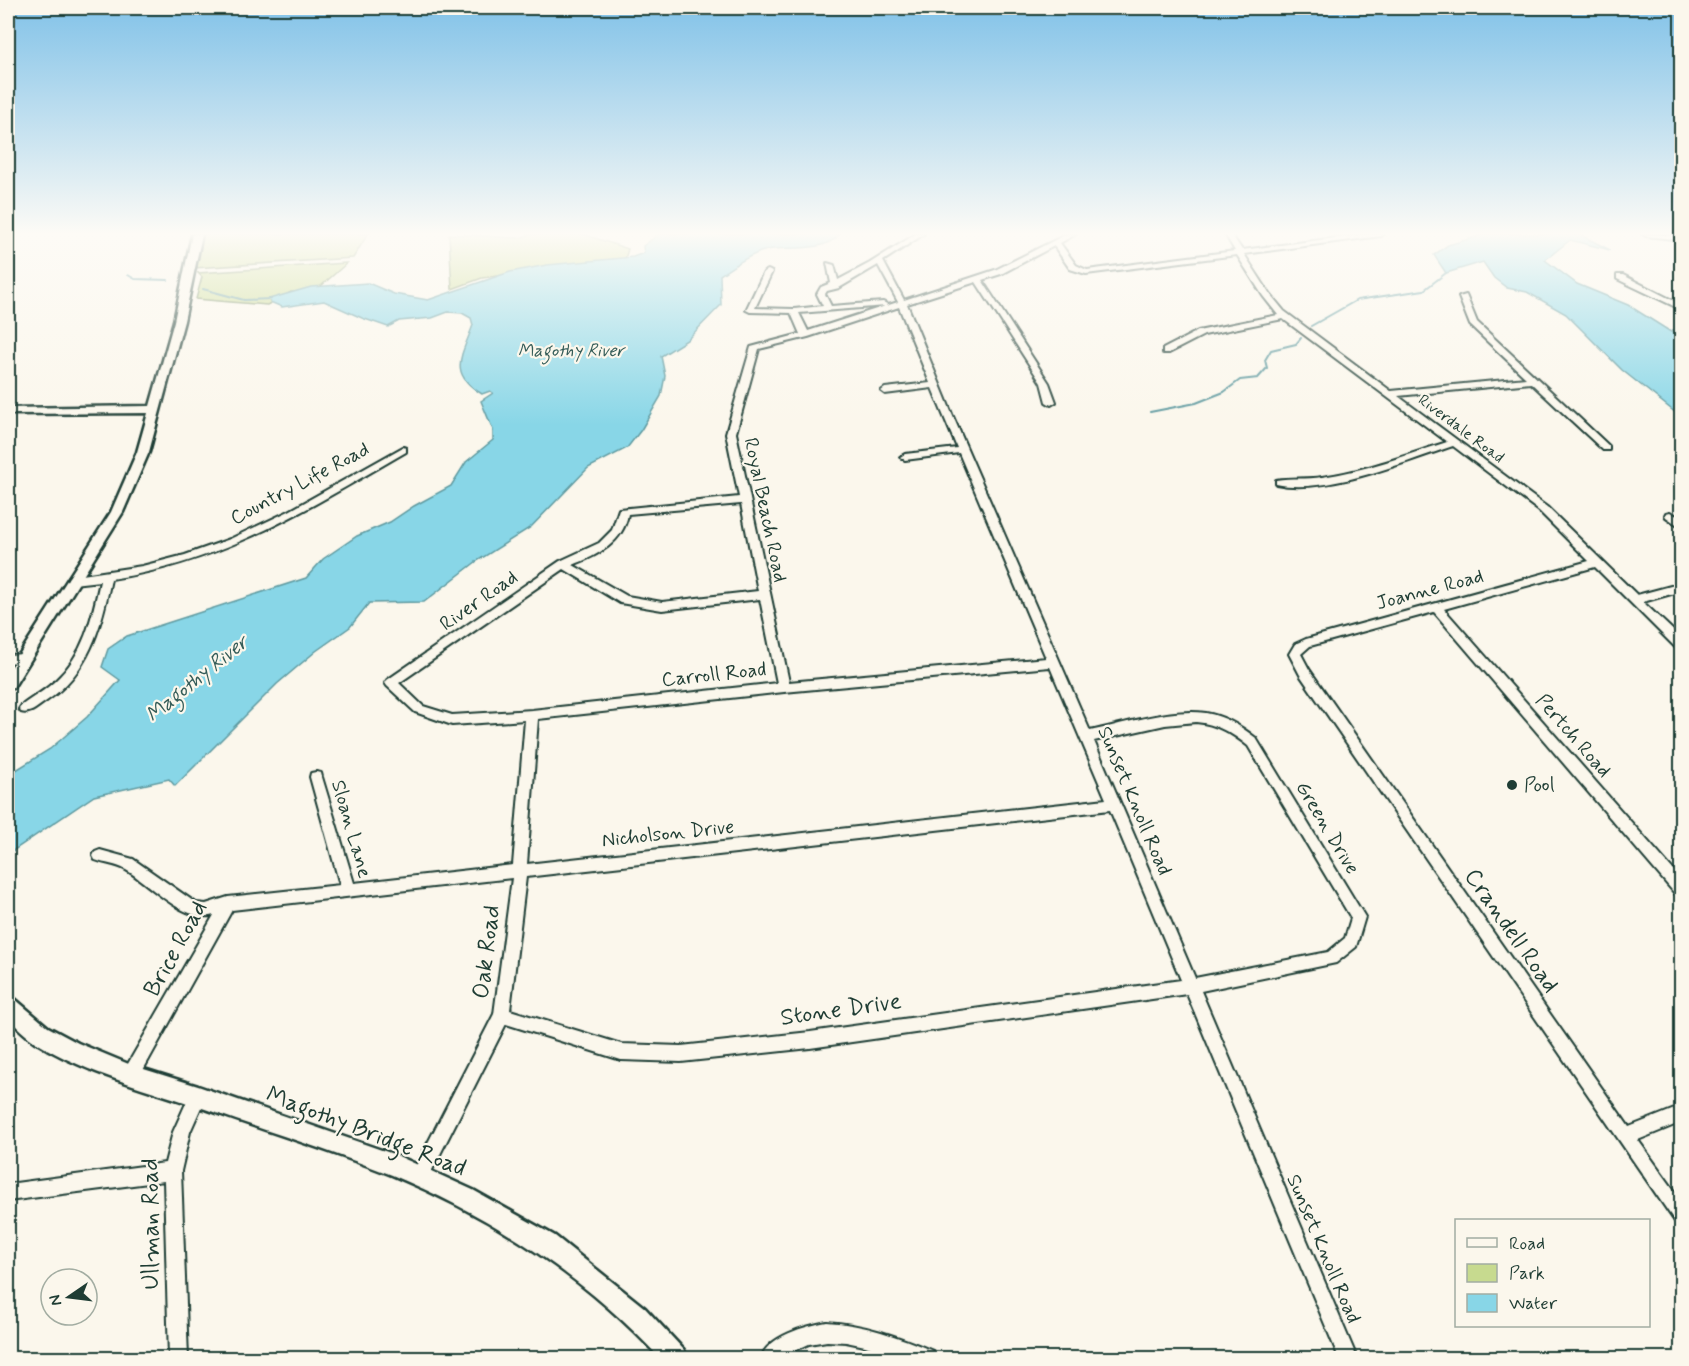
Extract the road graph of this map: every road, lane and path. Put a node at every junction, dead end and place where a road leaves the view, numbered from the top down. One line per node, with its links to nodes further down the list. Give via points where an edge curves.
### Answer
1 (1463, 297): 17 (street, via 1473,323)
2 (184, 298): 22 (main road)
3 (756, 298): 13 (street, via 750,310)
4 (824, 298): 11 (street)
5 (899, 298): 10 (street, Sunset Knoll Road)
6 (919, 298): 10 (street)
7 (990, 298): 21 (street, via 1045,383)
8 (1268, 298): 14 (street, Riverdale Road)
9 (1661, 298): 12 (street)
10 (902, 303): 11 (street); 15 (street); 18 (street, Sunset Knoll Road)
11 (828, 308): 13 (street)
12 (1682, 308)
13 (794, 312): 15 (street)
14 (1284, 316): 16 (street, via 1201,333); 20 (street, Riverdale Road)
15 (805, 335): 30 (street, Royal Beach Road, via 755,347 731,433)
16 (1166, 351)
17 (1531, 380): 20 (street); 25 (street)
18 (934, 385): 19 (street); 27 (street, Sunset Knoll Road)
19 (885, 391)
20 (1390, 394): 24 (street, Riverdale Road)
21 (1051, 402)
22 (156, 409): 23 (main road); 36 (main road, via 143,452 117,512)
23 (8, 411)
24 (1455, 442): 29 (street, via 1300,485); 33 (street, Riverdale Road, via 1543,509)
25 (1606, 448)
26 (403, 450): 35 (street, Country Life Road, via 256,532)
27 (963, 450): 28 (street); 44 (street, Sunset Knoll Road)
28 (905, 457)
29 (1280, 482)
30 (744, 500): 34 (street, River Road, via 623,511 622,523 610,541 590,555); 38 (street, Royal Beach Road)
31 (1670, 515): 32 (street)
32 (1682, 525)
33 (1597, 563): 39 (street, Riverdale Road); 40 (street, Joanne Road)
34 (564, 564): 38 (street, via 624,600 662,606); 46 (street, River Road)
35 (106, 578): 36 (street, Country Life Road); 49 (street, via 93,633 80,661 63,682)
36 (73, 580): 42 (main road)
37 (1682, 588): 39 (street)
38 (765, 594): 48 (street, Royal Beach Road)
39 (1635, 600): 41 (street, Riverdale Road)
40 (1436, 607): 45 (street, Joanne Road, via 1306,643 1296,654); 57 (street, Pertch Road)
41 (1682, 647)
42 (24, 658): 43 (street); 47 (main road)
43 (8, 660)
44 (1052, 662): 48 (street, Carroll Road); 51 (street, Sunset Knoll Road)
45 (1304, 672): 65 (street, Crandell Road)
46 (391, 683): 50 (street, Carroll Road, via 419,709 453,720)
47 (8, 684)
48 (784, 687): 50 (street, Carroll Road)
49 (25, 709)
50 (532, 715): 55 (street, Oak Road)
51 (1086, 737): 53 (street, Sunset Knoll Road); 59 (street, Green Drive, via 1205,717 1233,727 1252,742 1358,917 1351,942 1331,958)
52 (316, 777): 56 (street, Sloan Lane)
53 (1114, 804): 55 (street, Nicholson Drive); 59 (street, Sunset Knoll Road)
54 (100, 856): 58 (street, Brice Road, via 128,863 193,909 206,911)
55 (520, 870): 56 (street, Nicholson Drive); 61 (street, Oak Road)
56 (349, 891): 58 (street, Nicholson Drive)
57 (1682, 891)
58 (228, 904): 62 (street, Brice Road)
59 (1190, 986): 61 (street, Stone Drive, via 810,1040 681,1054 621,1052); 74 (street, Sunset Knoll Road)
60 (8, 1006): 62 (main road, Magothy Bridge Road, via 41,1034)
61 (502, 1015): 67 (street, Oak Road)
62 (131, 1075): 63 (main road, Magothy Bridge Road)
63 (198, 1096): 66 (street, Ullman Road, via 184,1120); 67 (main road, Magothy Bridge Road)
64 (1682, 1114): 65 (street)
65 (1627, 1136): 69 (street, Crandell Road)
66 (172, 1172): 68 (street); 70 (street, Ullman Road)
67 (420, 1176): 71 (main road, Magothy Bridge Road, via 547,1244 637,1316)
68 (8, 1192)
69 (1682, 1216)
70 (178, 1359)
71 (676, 1359)
72 (770, 1359): 73 (street, via 806,1334 828,1330 857,1334)
73 (926, 1359)
74 (1347, 1359)

